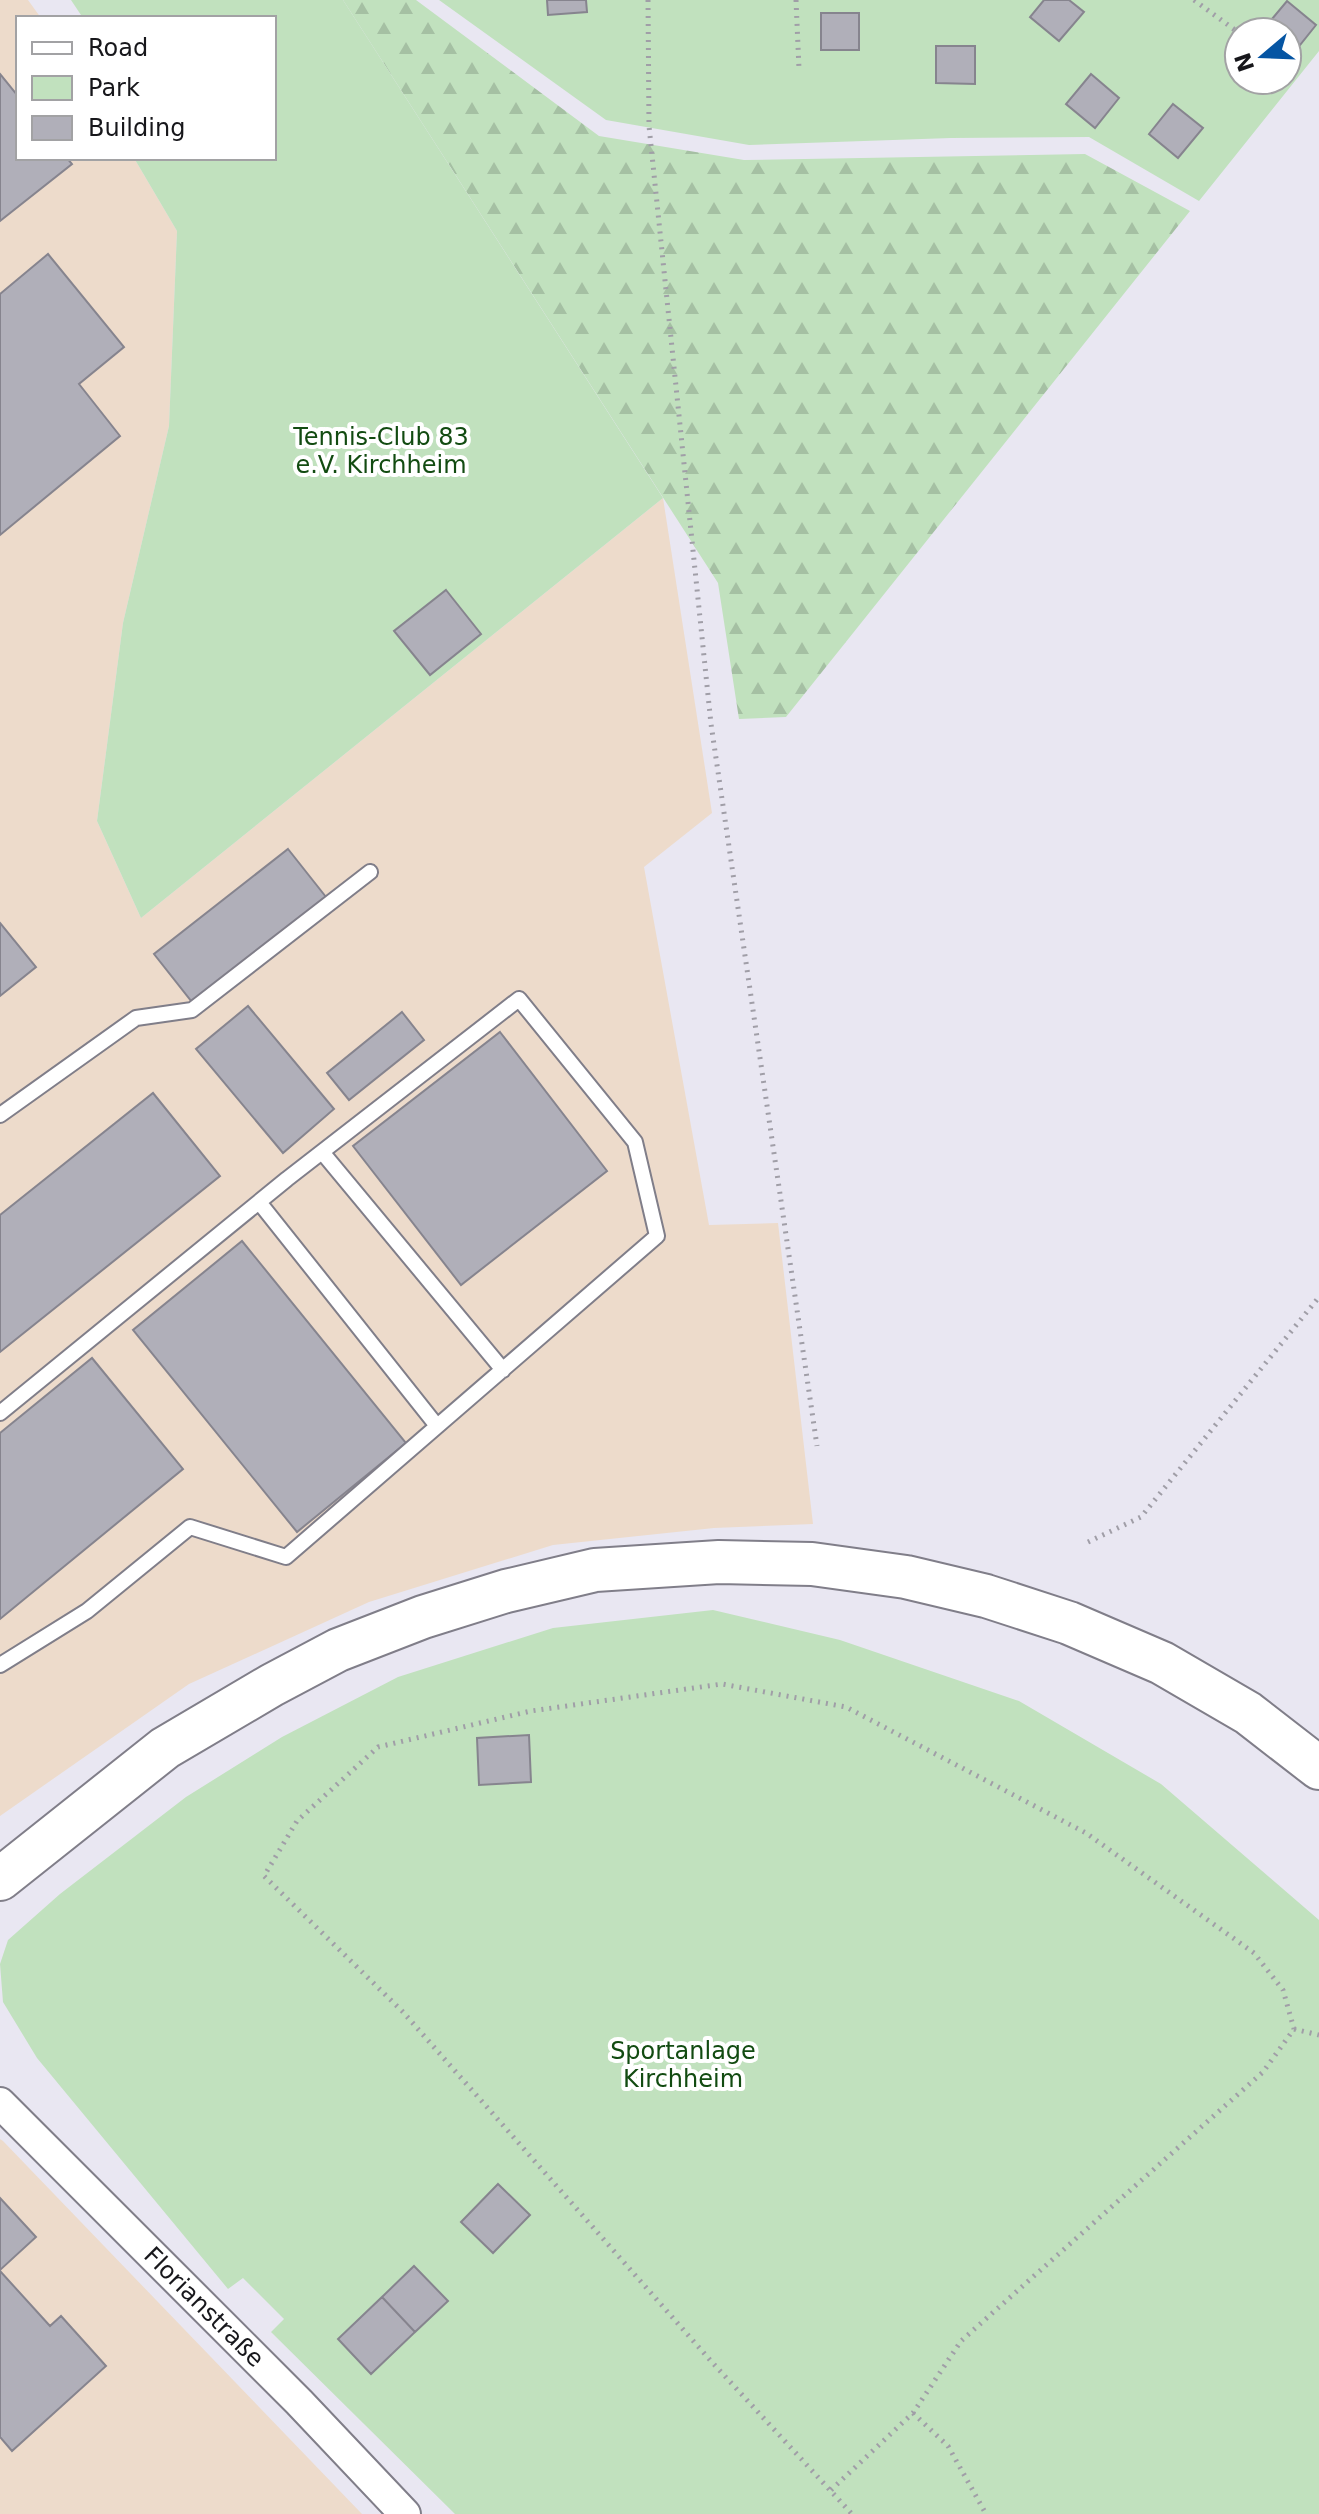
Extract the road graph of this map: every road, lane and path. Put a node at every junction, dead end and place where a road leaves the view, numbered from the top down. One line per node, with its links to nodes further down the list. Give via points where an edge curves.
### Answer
1 (648, 0): 14 (path, via 649,126 711,724)
2 (796, 0): 5 (path)
3 (1194, 0): 4 (path)
4 (1223, 21)
5 (799, 69)
6 (370, 872): 7 (lane, via 192,1010 136,1018)
7 (0, 1115)
8 (322, 1152): 9 (lane); 11 (lane); 11 (lane, via 519,999 635,1142 657,1236)
9 (259, 1202): 12 (lane); 13 (lane)
10 (1319, 1297): 15 (path, via 1141,1517)
11 (503, 1370): 13 (lane)
12 (0, 1413)
13 (437, 1426): 16 (lane, via 286,1557 190,1527 87,1611)
14 (817, 1446)
15 (1088, 1542)
16 (0, 1665)
17 (1319, 1768): 18 (main road, via 1248,1713 1162,1663 1069,1623 986,1596 906,1577 812,1564 719,1562 595,1570 436,1612 338,1650 165,1748)
18 (0, 1879)
19 (1294, 2029): 20 (path); 22 (path, via 1263,2072 961,2341); 23 (path, via 1283,1990 1254,1953 1086,1833 846,1707 722,1684 531,1711 378,1747 297,1821 264,1876 403,2012)
20 (1319, 2035)
21 (0, 2103): 24 (street, Florianstraße)
22 (913, 2413): 23 (path); 26 (path, via 948,2446)
23 (831, 2490): 25 (path)
24 (405, 2514)
25 (852, 2514)
26 (986, 2514)

